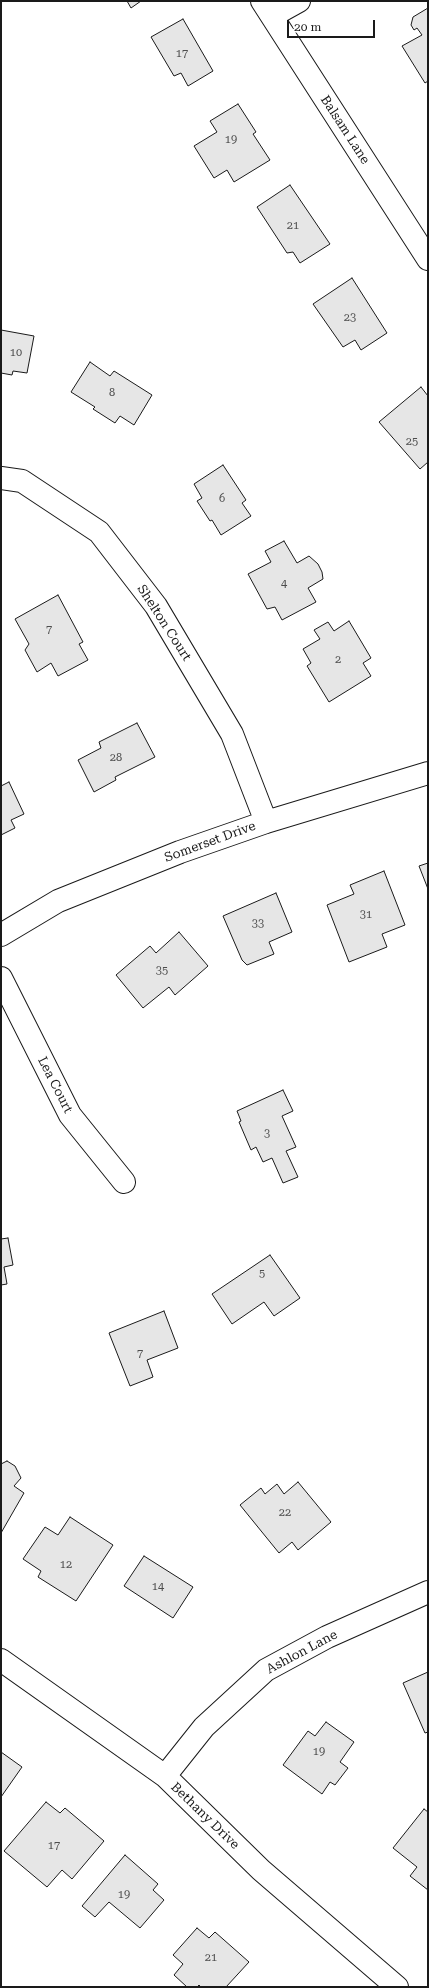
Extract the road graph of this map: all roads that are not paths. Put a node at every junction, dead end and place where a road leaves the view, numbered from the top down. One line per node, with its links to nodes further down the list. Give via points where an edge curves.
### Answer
1 (299, 1): 2 (street)
2 (267, 9): 3 (street, Balsam Lane)
3 (428, 259)
4 (1, 478): 6 (street, Shelton Court, via 22,481 100,532 156,606 232,734)
5 (428, 774): 6 (street, Somerset Drive)
6 (266, 822): 7 (street, Somerset Drive, via 180,852 58,901)
7 (1, 935)
8 (1, 978): 9 (street, Lea Court, via 70,1115)
9 (124, 1182)
10 (428, 1592): 12 (street, Ashlon Lane, via 327,1637 266,1670 204,1727)
11 (1, 1660): 12 (street, Bethany Drive)
12 (165, 1776): 13 (street, Bethany Drive, via 261,1870)
13 (397, 1987)

